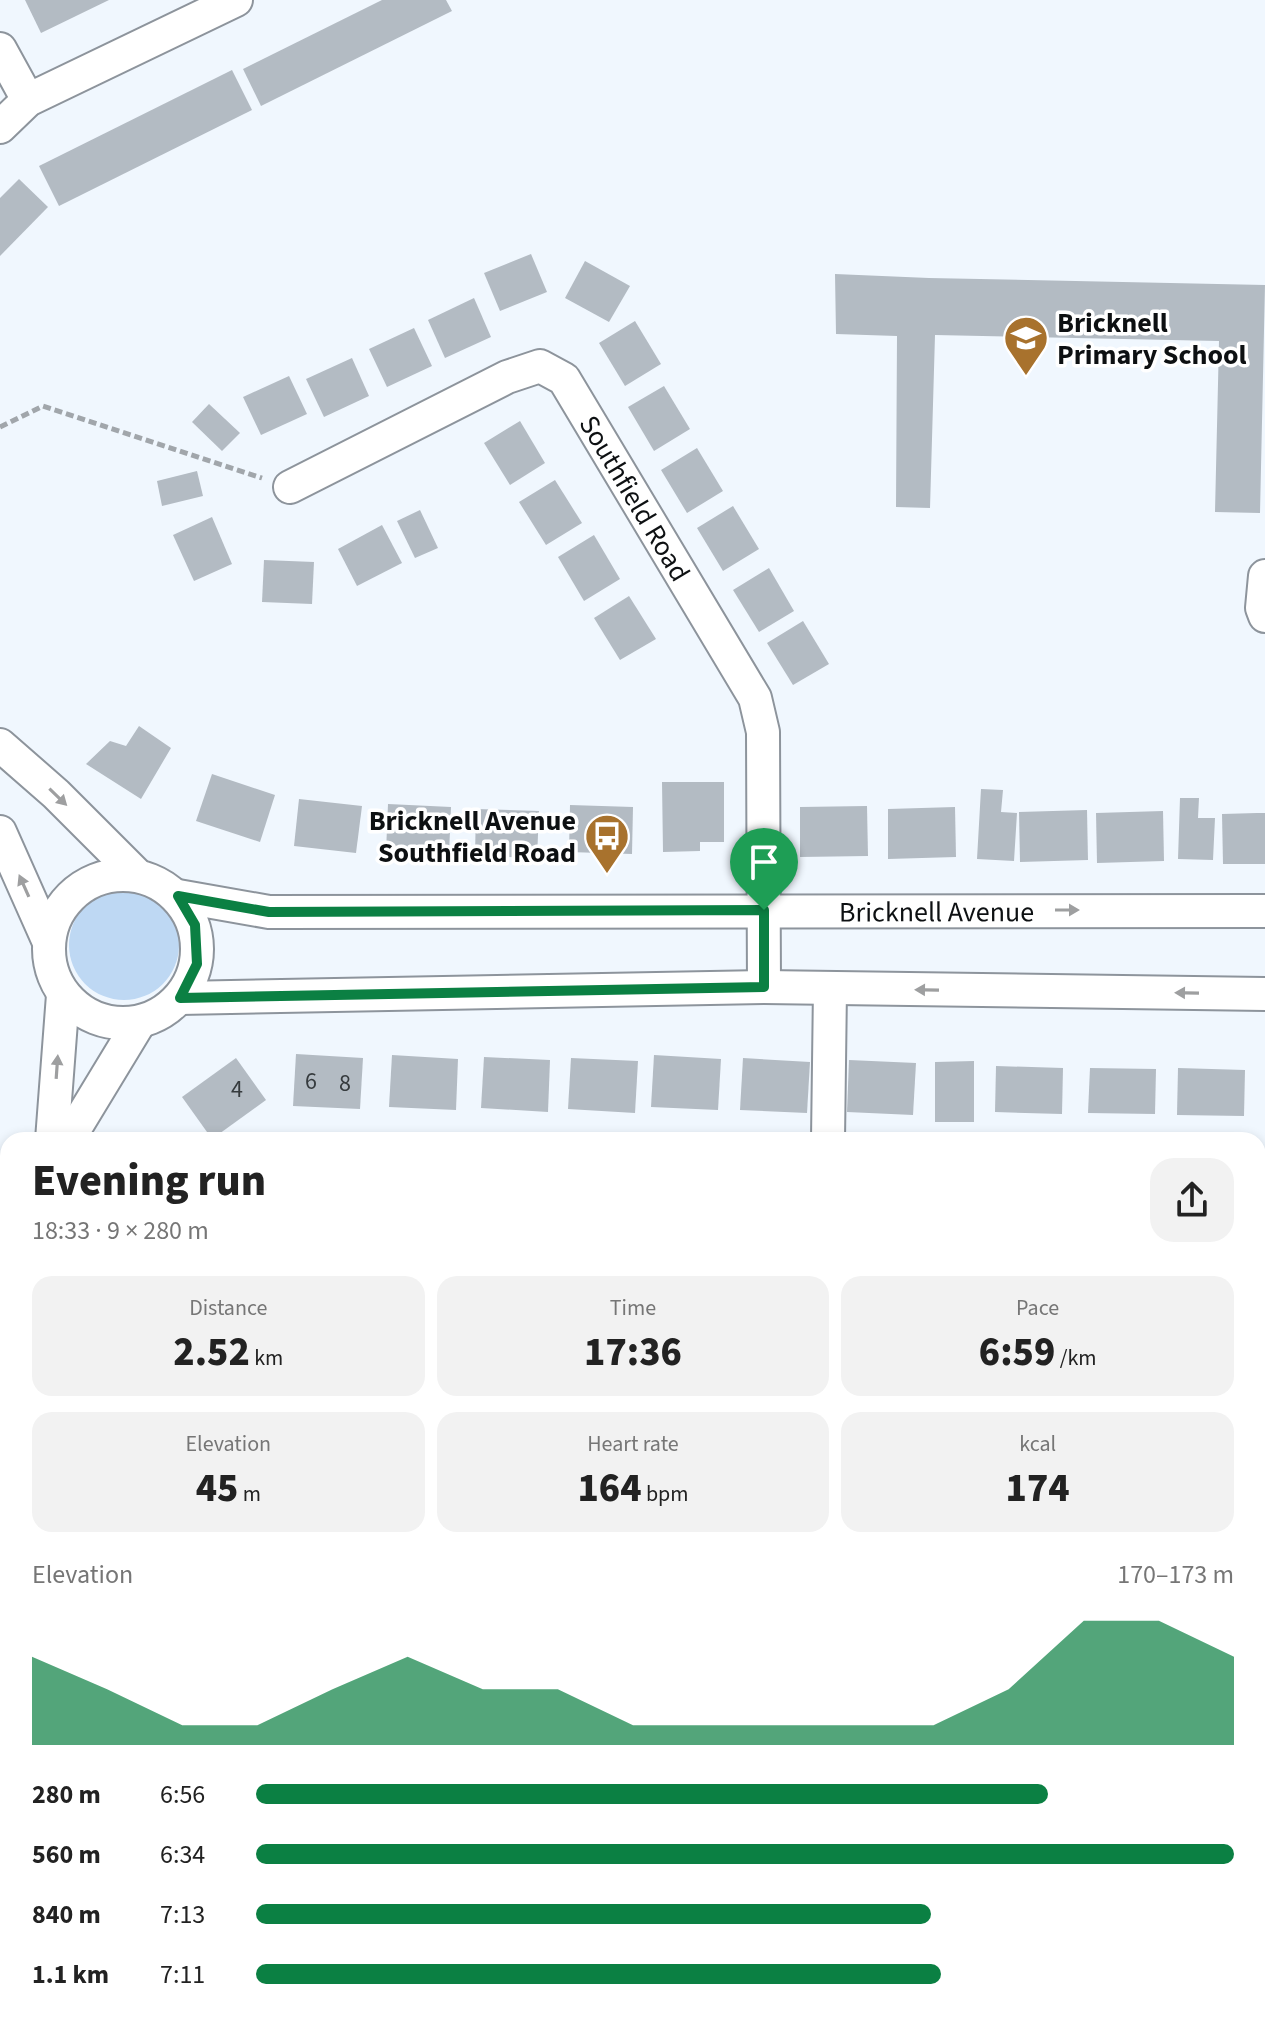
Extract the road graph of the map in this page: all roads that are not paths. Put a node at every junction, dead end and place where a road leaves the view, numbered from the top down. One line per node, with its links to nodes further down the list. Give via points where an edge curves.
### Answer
1 (236, 0): 3 (street)
2 (0, 49): 3 (street)
3 (28, 100): 4 (street)
4 (0, 127)
5 (290, 487): 12 (street, Southfield Road, via 507,377 540,366 564,379 755,698 763,732)
6 (1265, 576): 7 (street)
7 (1265, 616)
8 (0, 745): 10 (street, one-way to 10)
9 (0, 832): 14 (street, one-way to 9)
10 (135, 873): 11 (street); 14 (street, via 98,877 88,884 59,908)
11 (178, 896): 12 (street, Bricknell Avenue, via 269,912); 19 (street, via 195,925 197,964)
12 (764, 910): 13 (street, Bricknell Avenue, one-way to 13); 15 (street, Southfield Road)
13 (1265, 911)
14 (48, 940): 18 (street, via 50,969)
15 (764, 987): 16 (street); 19 (street)
16 (830, 988): 17 (street, one-way to 16); 23 (street)
17 (1265, 994)
18 (63, 995): 20 (street, via 96,1019); 21 (street, one-way to 18)
19 (180, 998): 20 (street)
20 (139, 1023): 22 (street)
21 (53, 1132)
22 (73, 1132)
23 (828, 1132)

